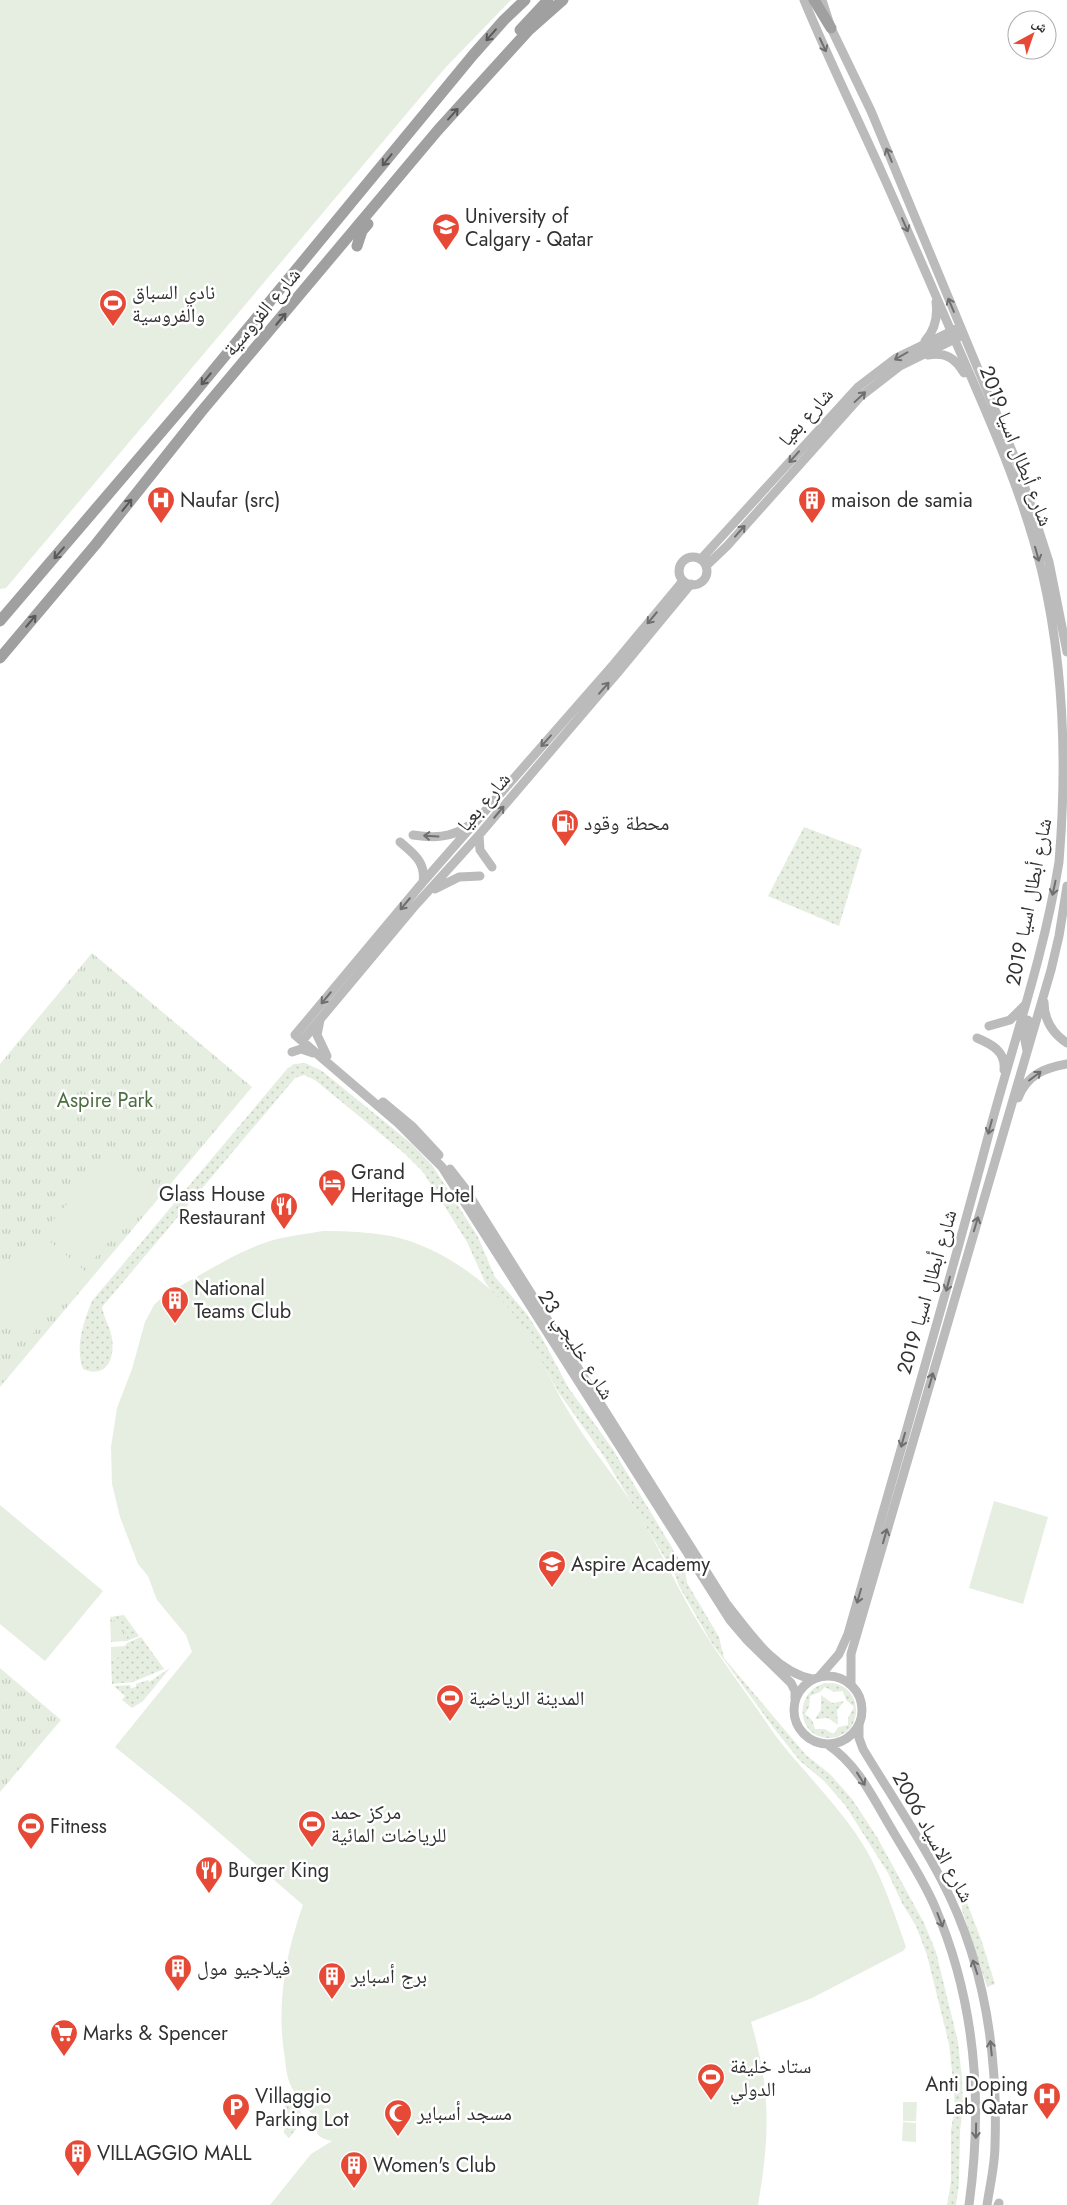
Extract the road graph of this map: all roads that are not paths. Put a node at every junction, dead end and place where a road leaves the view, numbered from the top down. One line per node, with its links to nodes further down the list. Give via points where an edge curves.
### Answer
1 (525, 0): 18 (highway, شارع الفروسية, one-way to 18, via 473,55)
2 (548, 0): 8 (highway, via 511,40)
3 (563, 0): 8 (highway, شارع الفروسية)
4 (804, 0): 11 (main road, شارع أبطال اسيا 2019, one-way to 11)
5 (814, 0): 7 (highway)
6 (822, 0): 7 (main road, شارع أبطال اسيا 2019)
7 (831, 28): 12 (main road, شارع أبطال اسيا 2019, one-way to 7, via 870,111)
8 (496, 66): 9 (highway, شارع الفروسية, one-way to 8)
9 (438, 130): 10 (highway, via 418,163 362,231); 22 (highway, شارع الفروسية, one-way to 9)
10 (358, 246)
11 (934, 292): 12 (main road, شارع أبطال اسيا 2019); 13 (main road, via 937,304 935,324 932,334)
12 (957, 333): 13 (main road, شارع بعيا); 14 (main road, شارع بعيا); 15 (main road, شارع أبطال اسيا 2019); 21 (main road, شارع أبطال اسيا 2019, via 1013,453 1035,515 1058,599)
13 (923, 344): 16 (main road, شارع بعيا, one-way to 16, via 885,365 858,387)
14 (917, 356): 15 (main road, via 940,353 959,364 990,430); 16 (main road, شارع بعيا, one-way to 14, via 727,546 860,397)
15 (999, 442): 32 (main road, شارع أبطال اسيا 2019, one-way to 32, via 1041,569 1062,681 1065,815 1059,864)
16 (704, 563): 17 (main road, via 705,578 699,584); 17 (main road, via 691,557 683,561 679,573)
17 (687, 582): 23 (main road, شارع بعيا, one-way to 23); 25 (main road, شارع بعيا, one-way to 17)
18 (29, 588): 19 (highway, شارع الفروسية); 20 (highway)
19 (0, 621)
20 (0, 631)
21 (1067, 652)
22 (0, 658)
23 (478, 818): 24 (main road, one-way to 24, via 459,832 445,836); 29 (main road, شارع بعيا)
24 (413, 835)
25 (479, 835): 27 (main road, via 480,850); 31 (main road, شارع بعيا)
26 (400, 842): 29 (main road, via 420,860)
27 (492, 867)
28 (480, 876): 31 (main road, via 467,876 440,885)
29 (423, 882): 38 (main road, شارع بعيا, one-way to 38)
30 (1067, 886): 33 (main road, شارع أبطال اسيا 2019, via 1059,936)
31 (423, 898): 35 (main road, شارع بعيا)
32 (1041, 946): 34 (main road, شارع أبطال اسيا 2019); 41 (main road, via 1040,975 1024,1035)
33 (1044, 994): 40 (main road, via 1047,1022); 41 (main road, شارع أبطال اسيا 2019)
34 (1027, 1003): 36 (main road, via 1010,1020); 37 (main road, شارع أبطال اسيا 2019)
35 (321, 1017): 38 (main road, شارع بعيا); 43 (main road, via 317,1035)
36 (989, 1026)
37 (1018, 1033): 45 (main road, شارع أبطال اسيا 2019); 46 (main road, via 1023,1050 1008,1103)
38 (300, 1035): 43 (main road, شارع خليجي 23)
39 (977, 1038): 45 (main road, via 1001,1054 1005,1065)
40 (1067, 1043)
41 (1027, 1051): 46 (main road, شارع أبطال اسيا 2019)
42 (292, 1052): 43 (main road, via 301,1049)
43 (324, 1057): 48 (main road, شارع خليجي 23, via 378,1101 448,1175)
44 (1067, 1064): 47 (main road, one-way to 44, via 1026,1082 1045,1068)
45 (1003, 1080): 49 (main road, شارع أبطال اسيا 2019, one-way to 49, via 848,1634 840,1654)
46 (1009, 1111): 47 (main road, شارع أبطال اسيا 2019)
47 (1003, 1132): 50 (main road, شارع أبطال اسيا 2019, one-way to 47, via 851,1654 863,1609)
48 (701, 1570): 49 (main road, شارع خليجي 23, via 766,1650 789,1671); 51 (main road, شارع خليجي 23, via 730,1620 791,1683)
49 (816, 1678): 50 (main road, via 836,1676); 51 (main road, via 802,1687)
50 (851, 1684): 52 (main road, via 862,1702)
51 (795, 1699): 53 (main road, via 794,1717 801,1732 814,1741)
52 (859, 1725): 53 (main road, via 846,1739); 55 (main road, شارع الاسياد 2006, one-way to 52, via 995,2146 994,2082 986,2010 977,1972 942,1880 863,1749)
53 (827, 1744): 54 (main road, شارع الاسياد 2006, one-way to 54, via 852,1764 919,1874 942,1923 960,1977 971,2031 976,2096 976,2144)
54 (969, 2205)
55 (986, 2205)

